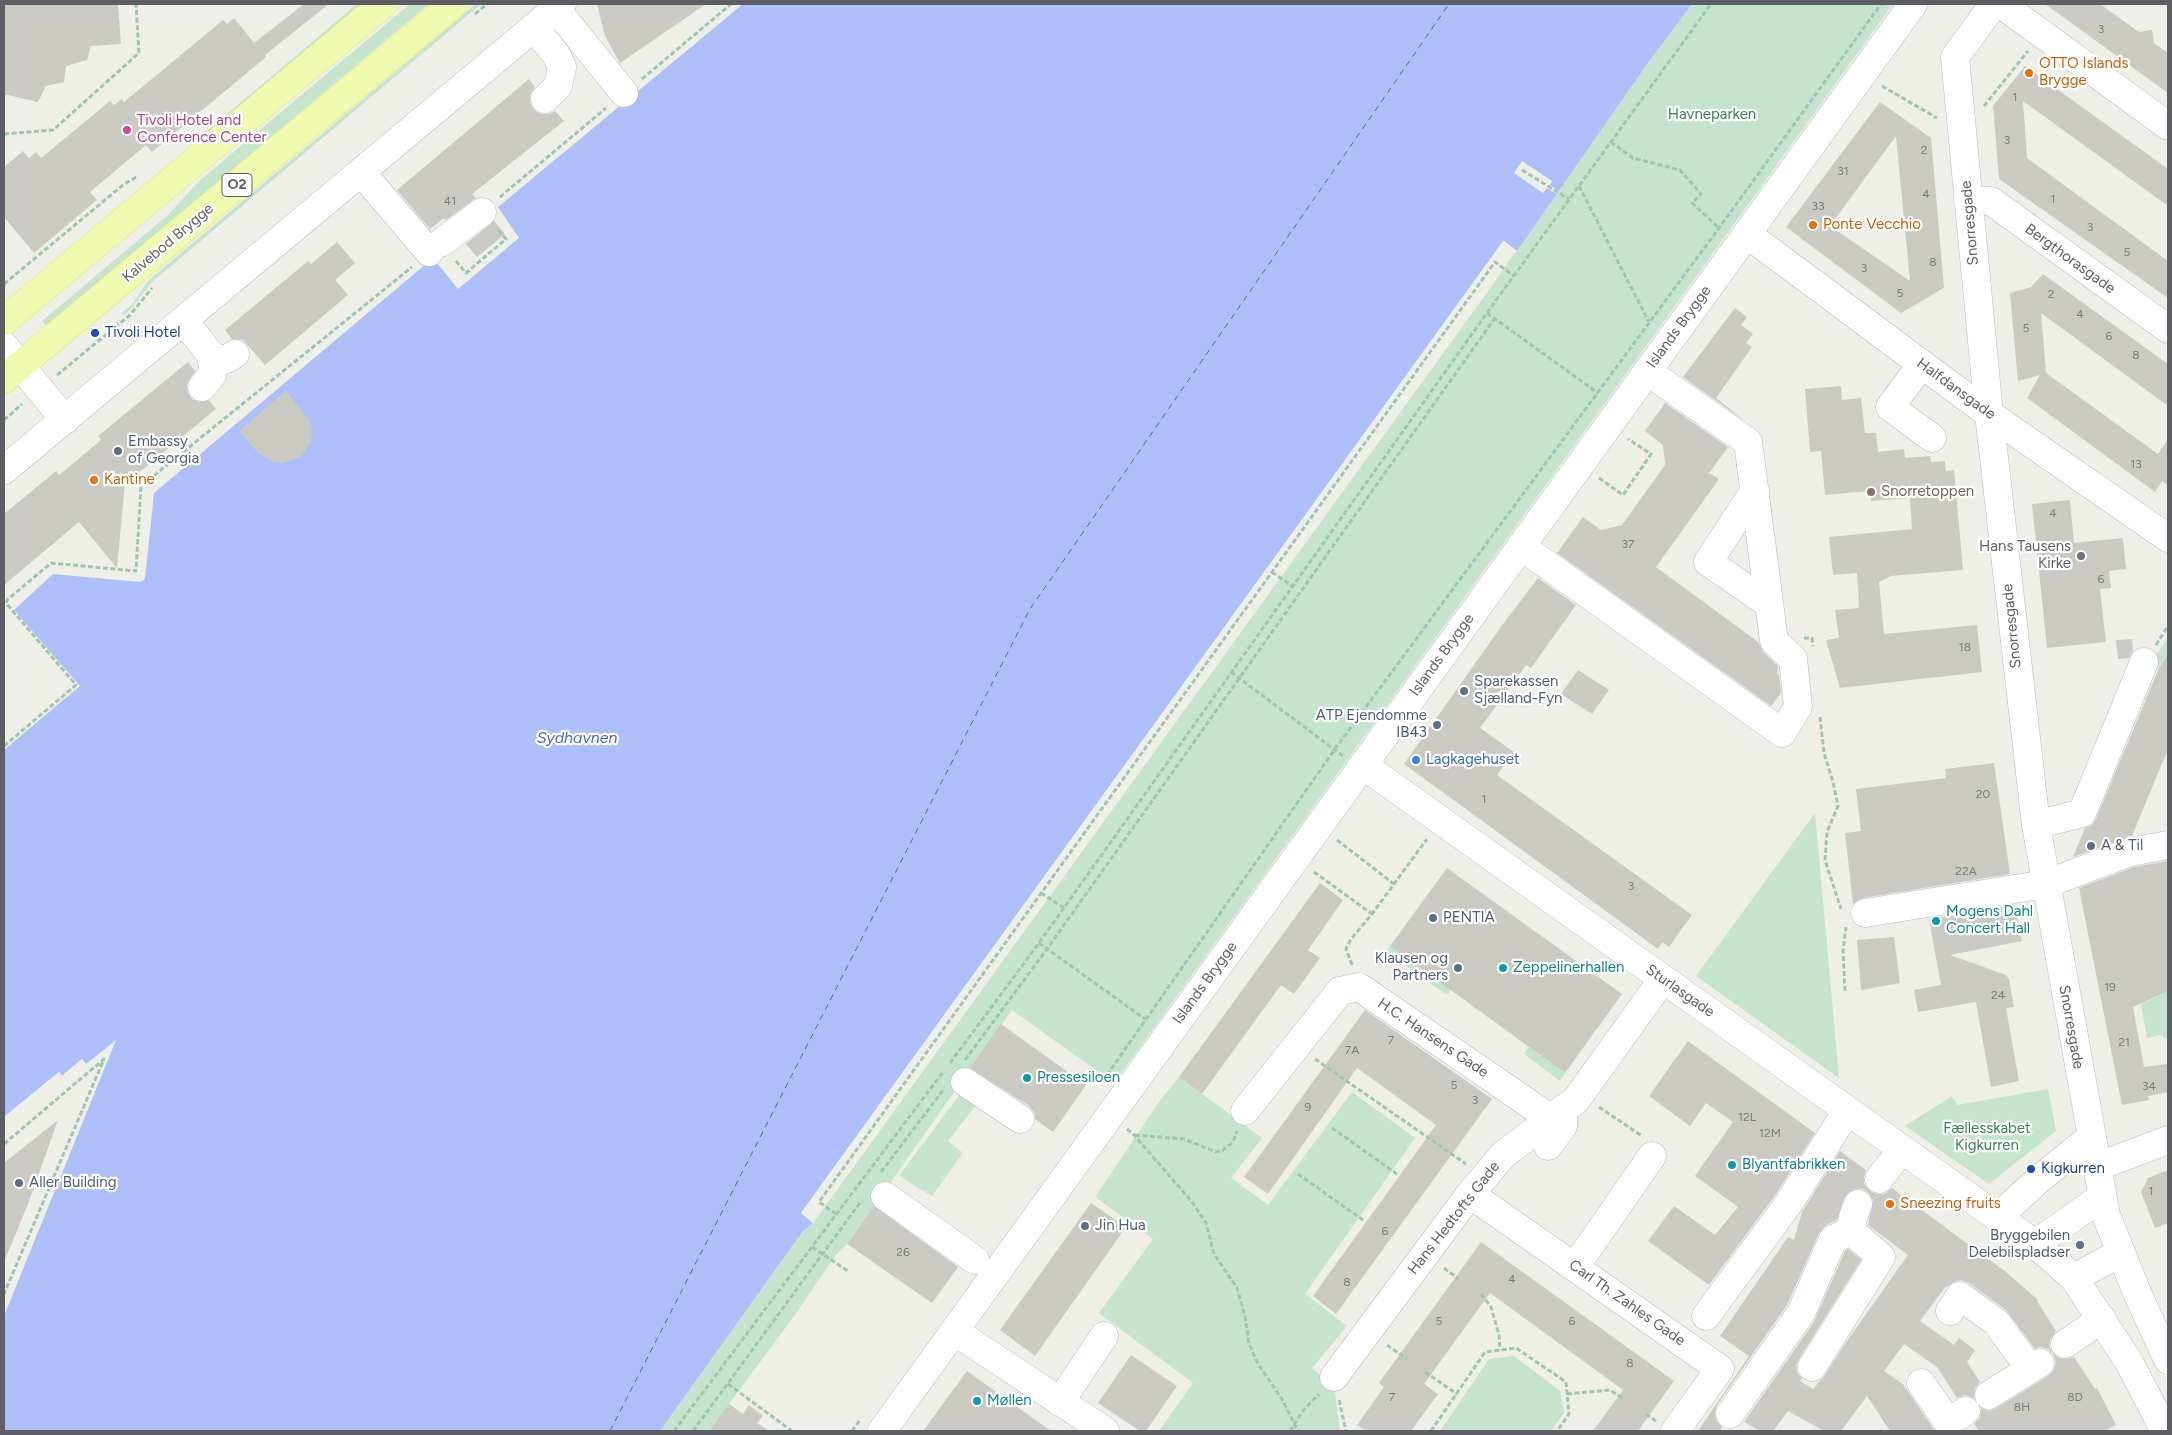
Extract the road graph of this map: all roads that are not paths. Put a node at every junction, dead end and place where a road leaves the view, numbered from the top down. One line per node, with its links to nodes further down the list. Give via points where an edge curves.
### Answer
1 (384, 4): 16 (main road)
2 (452, 4): 18 (main road, Kalvebod Brygge / O2)
3 (1913, 4): 14 (street, Islands Brygge)
4 (1994, 4): 12 (street, Snorresgade, via 1955,57)
5 (2001, 4): 10 (street)
6 (559, 6): 7 (street); 8 (street)
7 (534, 27): 9 (street, via 562,67 558,86); 11 (street)
8 (624, 93)
9 (545, 99)
10 (2168, 126)
11 (361, 172): 13 (street, via 435,248); 15 (street)
12 (1968, 200): 17 (street, Bergthorasgade, via 1991,201); 22 (street, Snorresgade)
13 (482, 212)
14 (1747, 234): 19 (street, Halfdansgade); 20 (street, Islands Brygge)
15 (184, 320): 21 (street, via 223,354 213,365 212,375); 23 (street)
16 (4, 322)
17 (2168, 330)
18 (8, 364): 23 (street, Kalvebod Brygge)
19 (1922, 364): 22 (street, Halfdansgade); 24 (street, via 1890,407)
20 (1647, 371): 26 (street, via 1748,442); 28 (street, Islands Brygge)
21 (202, 387)
22 (1989, 414): 27 (street, Halfdansgade); 32 (street, Snorresgade)
23 (65, 420): 25 (street)
24 (1932, 438)
25 (4, 470)
26 (1755, 490): 29 (street); 29 (street, via 1708,562)
27 (2168, 538)
28 (1521, 546): 29 (street, via 1782,733 1798,707 1793,659 1774,641); 31 (street, Islands Brygge)
29 (1769, 604)
30 (2144, 662): 32 (street, via 2082,813)
31 (1355, 761): 36 (street, Sturlasgade); 63 (street, Islands Brygge, via 1319,826)
32 (2036, 825): 34 (street, Snorresgade)
33 (2168, 845): 34 (street, via 2130,852)
34 (2046, 884): 35 (street); 42 (street, Snorresgade)
35 (1851, 918)
36 (1663, 979): 38 (street, Hans Hedtofts Gade); 39 (street, Sturlasgade)
37 (959, 1077): 41 (street)
38 (1564, 1107): 40 (street, H.C. Hansens Gade, via 1487,1085 1359,988 1340,991); 44 (street, via 1563,1126); 49 (street, Hans Hedtofts Gade, via 1503,1155)
39 (1847, 1111): 45 (street, Sturlasgade); 61 (street, via 1789,1203)
40 (1245, 1112)
41 (1020, 1119)
42 (2091, 1136): 47 (street, Snorresgade); 53 (street)
43 (2168, 1140): 47 (street)
44 (1548, 1146)
45 (1902, 1150): 48 (street); 53 (street, Sturlasgade)
46 (1652, 1156): 58 (street)
47 (2096, 1168): 51 (street)
48 (1879, 1179)
49 (1477, 1186): 58 (street, Carl Th. Zahles Gade); 68 (street, Hans Hedtofts Gade)
50 (876, 1189): 57 (street)
51 (2102, 1197): 55 (street); 56 (street)
52 (1858, 1204): 54 (street)
53 (1997, 1218): 55 (street)
54 (1851, 1231): 67 (street, via 1881,1256); 73 (street, via 1833,1239 1801,1313)
55 (2035, 1244): 59 (street)
56 (2120, 1253): 59 (street); 66 (street)
57 (975, 1260)
58 (1575, 1267): 76 (street, Carl Th. Zahles Gade, via 1720,1369)
59 (2074, 1278): 62 (street)
60 (1950, 1311): 70 (street, via 1960,1296 1997,1323 2035,1366)
61 (1706, 1316)
62 (2102, 1319): 65 (street); 77 (street)
63 (954, 1331): 71 (street); 74 (street, Islands Brygge)
64 (1104, 1336): 71 (street)
65 (2065, 1344)
66 (2168, 1360)
67 (1812, 1367)
68 (1334, 1377)
69 (1921, 1383): 72 (street, via 1948,1422)
70 (1990, 1395)
71 (1060, 1402): 75 (street)
72 (1966, 1411)
73 (1730, 1414)
74 (873, 1423)
75 (1104, 1431)
76 (1676, 1431)
77 (2165, 1431)

